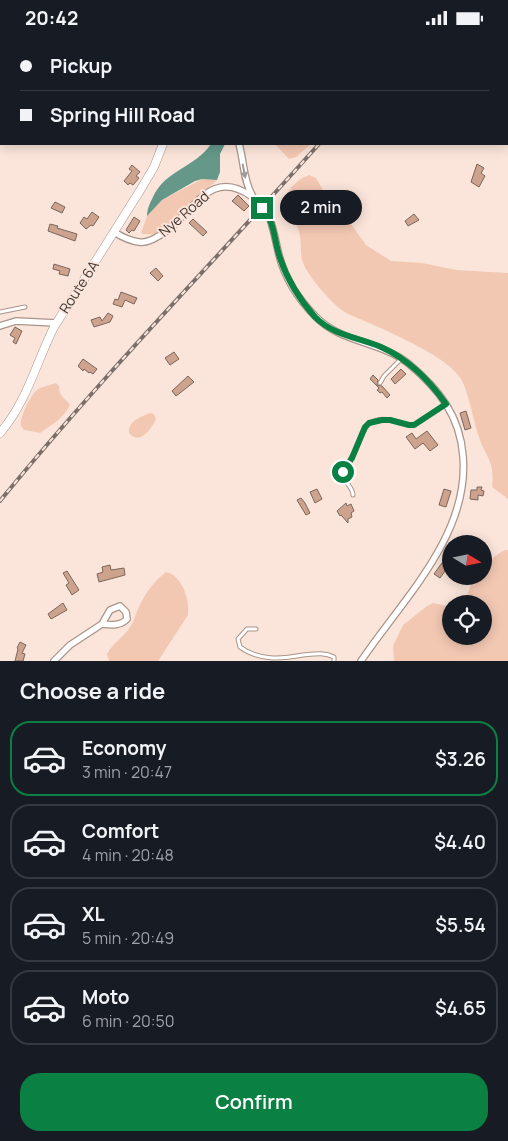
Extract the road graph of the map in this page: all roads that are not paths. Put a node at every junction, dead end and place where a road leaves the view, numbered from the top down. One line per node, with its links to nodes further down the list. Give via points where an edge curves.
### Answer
1 (163, 145): 4 (main road, Route 6A, via 148,177)
2 (238, 145): 3 (street, one-way to 3)
3 (252, 197): 4 (street, Nye Road, via 228,185 214,188 169,231 154,239 138,242); 9 (street, via 268,214 284,270 315,316 342,335 382,348)
4 (114, 232): 7 (main road, Route 6A)
5 (25, 307): 6 (lane)
6 (0, 312)
7 (56, 323): 8 (street, via 25,321); 12 (main road, Route 6A, via 25,396)
8 (2, 324)
9 (402, 359): 10 (lane); 11 (street, via 429,383)
10 (380, 383)
11 (446, 404): 13 (lane, via 414,425 390,420 369,423 343,472); 18 (street, via 462,441 464,483 459,504 434,558)
12 (0, 433)
13 (353, 495)
14 (102, 624): 16 (street, via 70,645)
15 (256, 629): 17 (lane, via 247,629 238,639 246,652 266,658 328,654 334,657)
16 (54, 661)
17 (334, 661)
18 (361, 661)

